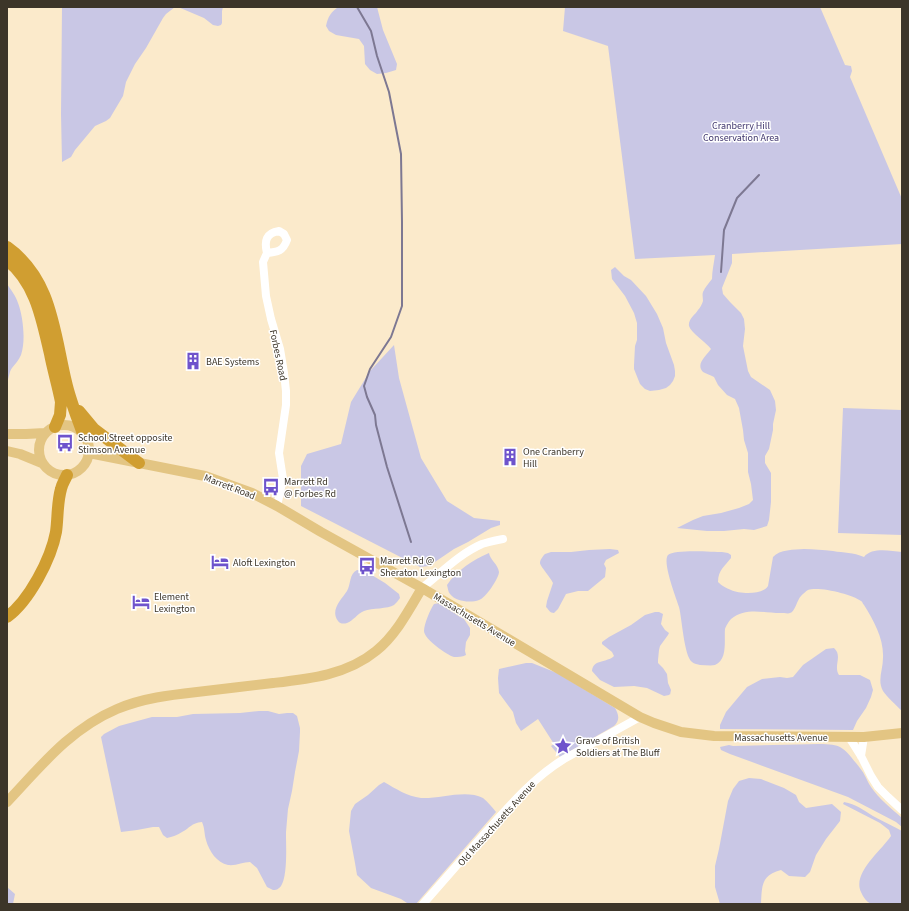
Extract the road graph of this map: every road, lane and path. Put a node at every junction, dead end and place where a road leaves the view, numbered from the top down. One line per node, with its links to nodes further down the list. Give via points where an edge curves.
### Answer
1 (7, 247): 4 (highway, via 26,264 42,288)
2 (267, 253): 13 (street, Forbes Road, via 263,262 266,296 280,349 286,391 279,453 283,479)
3 (7, 260): 5 (highway, via 28,285 39,310 61,402 60,415)
4 (69, 394): 7 (highway); 11 (highway, via 80,412 99,433)
5 (50, 430): 6 (main road); 7 (main road, via 62,425 72,426); 10 (main road, via 38,447)
6 (7, 434)
7 (83, 434): 9 (main road, via 88,443)
8 (7, 450): 10 (main road)
9 (89, 453): 11 (main road, Marrett Road); 12 (main road, via 80,470)
10 (42, 463): 12 (main road, via 53,473)
11 (139, 463): 13 (main road, Marrett Road, via 205,476)
12 (67, 475): 16 (highway, via 60,493 56,533 50,553 29,594)
13 (277, 506): 15 (main road, Marrett Road)
14 (503, 539): 15 (street, via 473,549)
15 (422, 588): 17 (main road, Massachusetts Avenue); 22 (main road, Massachusetts Avenue, via 399,626 383,645 354,665 317,677 170,695 119,708 76,733 47,759)
16 (7, 617)
17 (640, 717): 19 (main road, Massachusetts Avenue, via 681,732 707,736); 24 (street, Old Massachusetts Avenue, via 553,765 533,782)
18 (902, 733): 20 (main road, Massachusetts Avenue)
19 (849, 737): 20 (main road, Massachusetts Avenue); 21 (street)
20 (864, 737): 21 (street)
21 (861, 756): 23 (street, via 878,787)
22 (7, 802)
23 (902, 810)
24 (423, 904)

